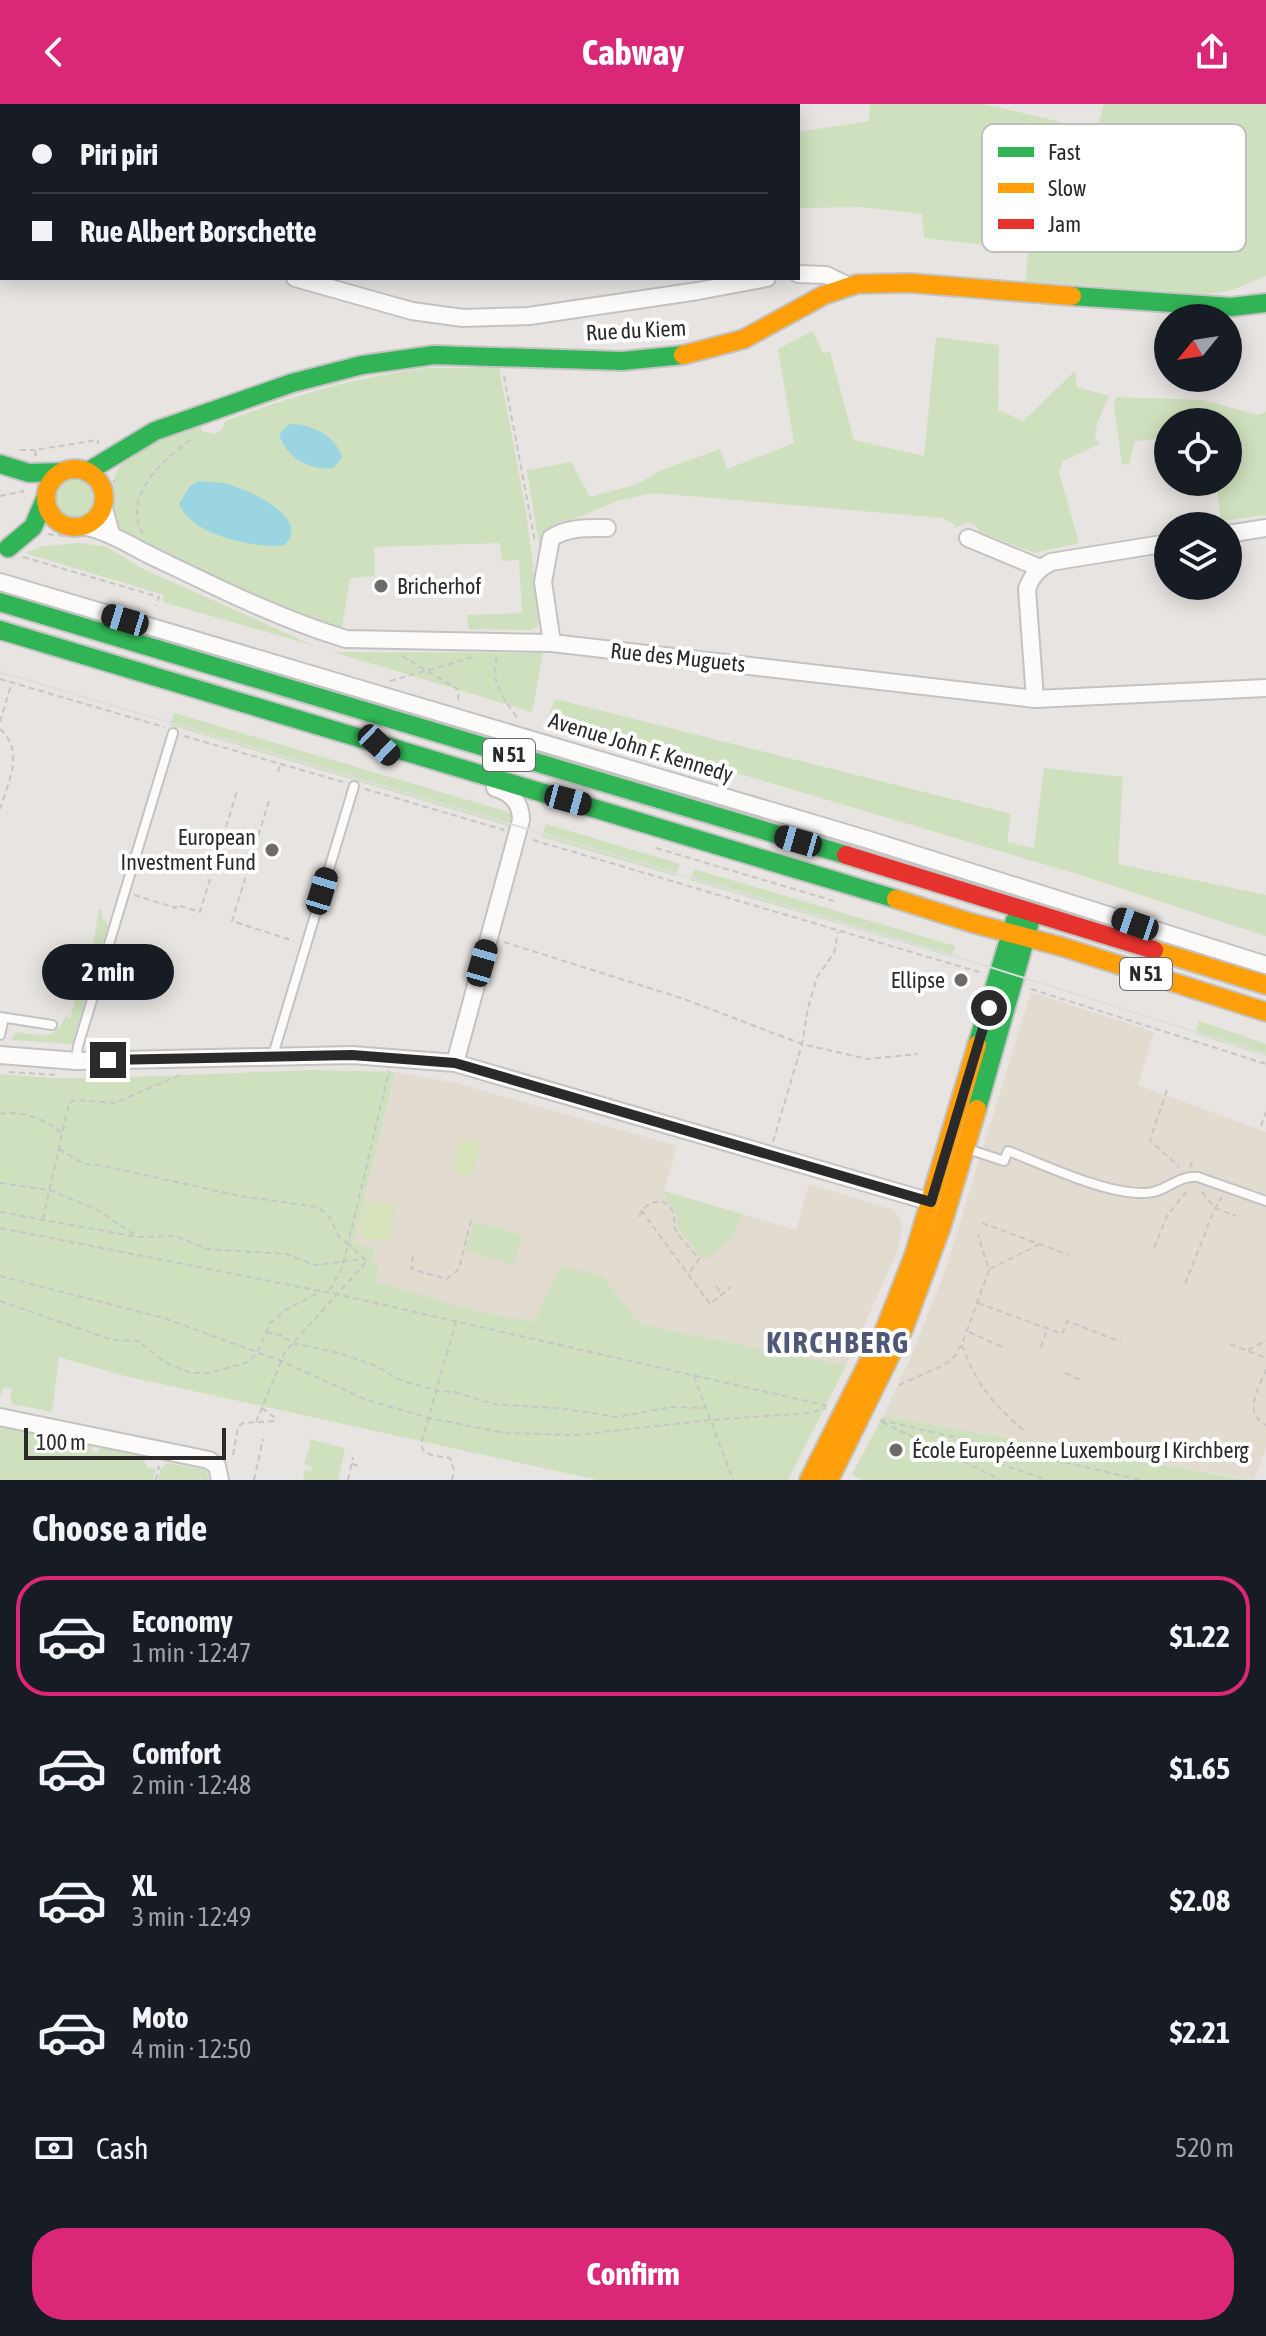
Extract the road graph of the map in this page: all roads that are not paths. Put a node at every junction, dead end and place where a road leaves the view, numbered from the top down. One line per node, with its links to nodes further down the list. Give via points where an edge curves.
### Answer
1 (800, 274): 4 (street, via 826,275)
2 (302, 280): 3 (street, via 412,311 463,318 529,316)
3 (756, 280)
4 (849, 286): 5 (main road, Rue du Kiem, via 910,283 1231,307); 6 (main road, Rue du Kiem, via 818,297 750,336 682,355 404,357 340,368 155,431)
5 (1266, 303)
6 (110, 462): 8 (main road, Rue du Kiem); 10 (main road)
7 (0, 464): 9 (main road)
8 (87, 472): 9 (main road, via 62,472); 10 (main road)
9 (39, 488): 11 (main road, via 52,516); 13 (main road)
10 (106, 498): 12 (main road, via 94,521); 17 (street)
11 (62, 524): 12 (main road); 13 (main road)
12 (83, 526): 17 (street, Rue des Muguets)
13 (33, 527): 20 (main road)
14 (607, 528): 27 (street, via 562,531 551,538 543,582)
15 (1266, 528): 16 (street)
16 (1242, 532)
17 (111, 534): 27 (street, Rue des Muguets, via 195,577 346,639)
18 (968, 538): 21 (street)
19 (1154, 545): 21 (street)
20 (11, 551)
21 (1040, 568): 29 (street, via 1027,589)
22 (0, 582): 24 (street, Avenue John F. Kennedy)
23 (0, 602): 26 (main road, Avenue John F. Kennedy / N 51)
24 (125, 620): 26 (lane); 35 (street, Avenue John F. Kennedy, via 866,839)
25 (0, 630): 31 (main road, N 51)
26 (120, 639): 33 (main road, Avenue John F. Kennedy / N 51)
27 (552, 643): 29 (street, Rue des Muguets)
28 (1266, 688): 29 (street, Rue des Muguets)
29 (1035, 699)
30 (173, 733): 43 (lane)
31 (379, 745): 34 (main road, N 51); 44 (street, via 393,758 507,791 520,811 518,835)
32 (354, 786): 42 (lane)
33 (1026, 909): 34 (main road); 36 (main road, Avenue John F. Kennedy / N 51)
34 (1018, 935): 37 (main road, N 51); 45 (main road)
35 (1266, 965)
36 (1266, 985)
37 (1266, 1012)
38 (2, 1017): 39 (lane); 40 (lane)
39 (52, 1025)
40 (0, 1035)
41 (0, 1055): 43 (street)
42 (273, 1055): 43 (street); 44 (street)
43 (76, 1061)
44 (455, 1063): 47 (street)
45 (957, 1145): 46 (lane, via 1004,1161 1008,1151 1137,1193 1150,1194 1198,1177); 47 (main road)
46 (1266, 1201)
47 (939, 1204): 50 (main road, via 885,1329); 51 (main road, via 904,1328)
48 (0, 1417): 49 (street, via 209,1460 217,1466)
49 (220, 1480)
50 (809, 1480)
51 (829, 1480)

